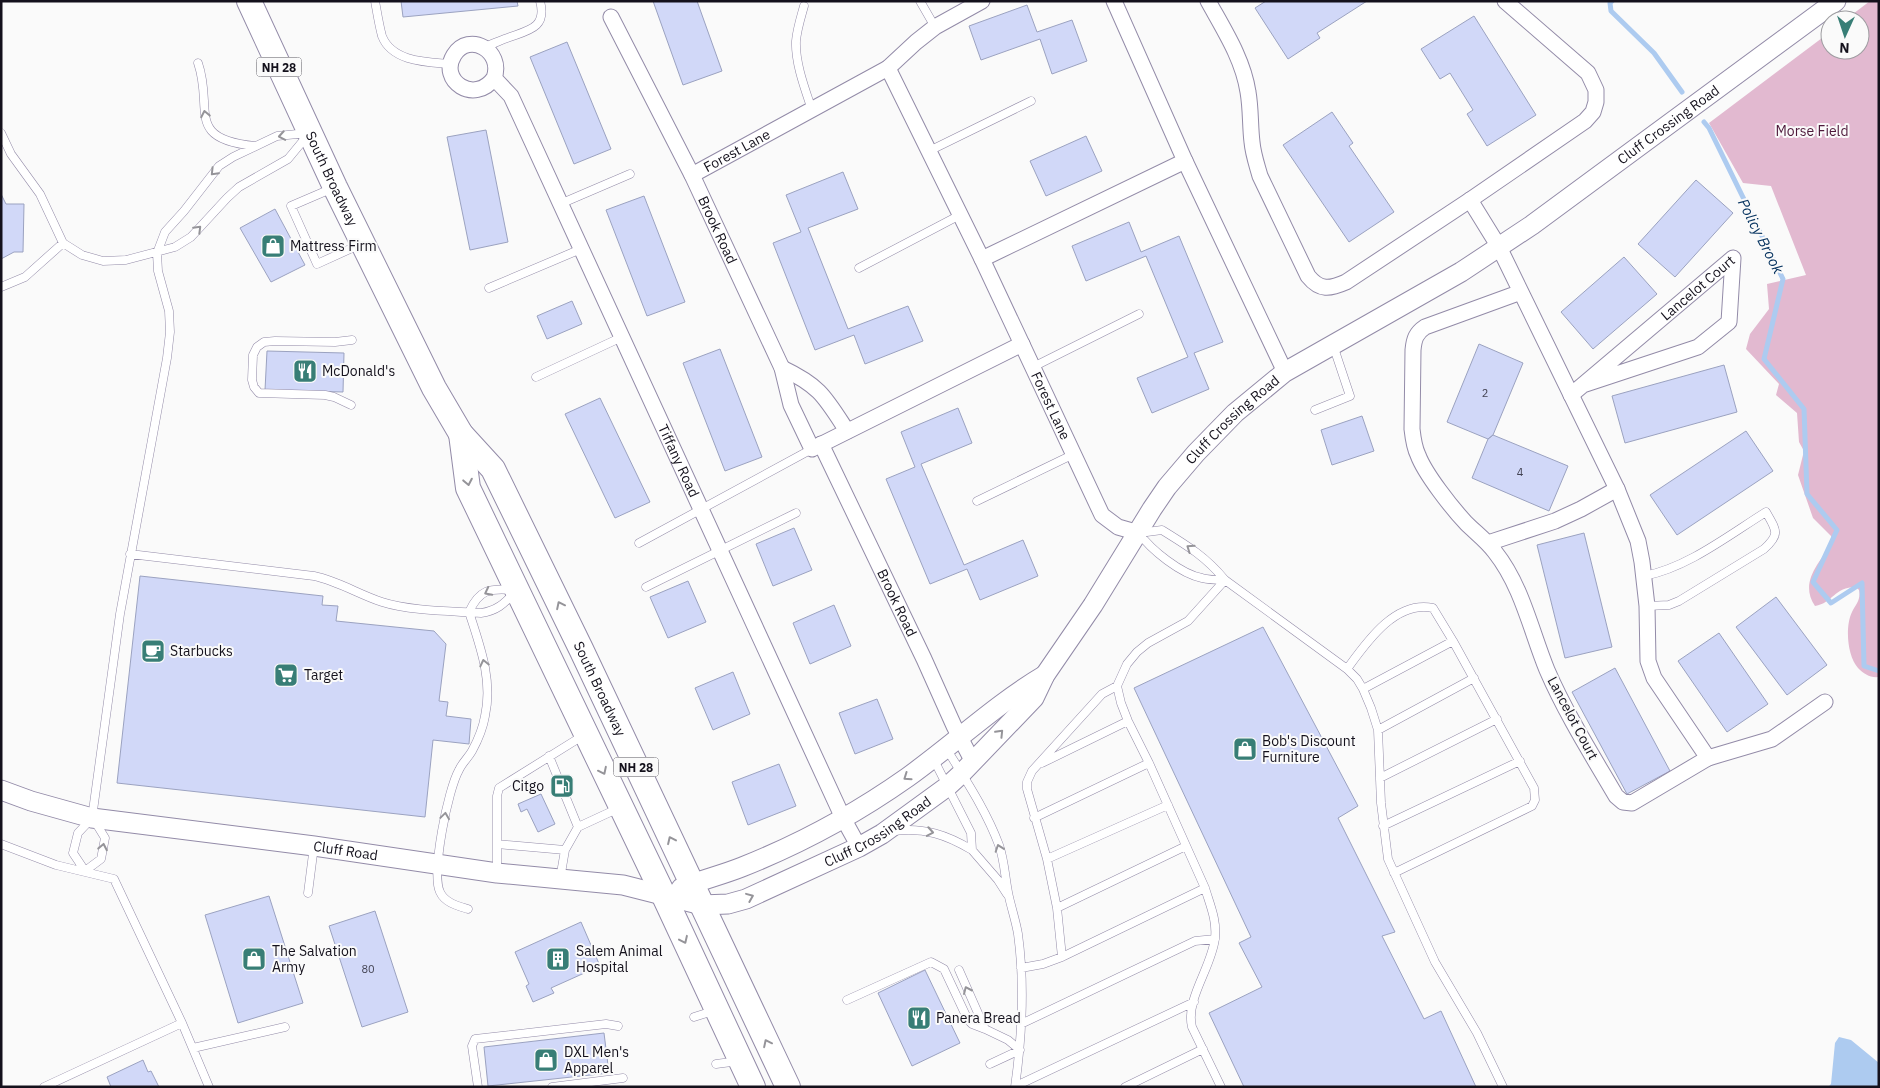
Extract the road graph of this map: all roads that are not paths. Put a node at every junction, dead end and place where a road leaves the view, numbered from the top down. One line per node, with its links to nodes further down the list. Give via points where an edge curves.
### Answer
1 (249, 1): 21 (main road, South Broadway / NH 28)
2 (375, 1): 15 (lane, via 383,37 392,50 408,58)
3 (540, 1): 13 (lane, via 542,17 537,26)
4 (920, 1): 12 (lane)
5 (982, 1): 12 (street, Forest Lane)
6 (1114, 1): 24 (street)
7 (1208, 1): 28 (street, via 1244,72 1252,142 1260,176 1314,284 1324,288 1346,282)
8 (1505, 1): 28 (street, via 1588,73 1596,90 1596,102 1585,121)
9 (1836, 1): 33 (street, Cluff Crossing Road)
10 (804, 6): 19 (lane, via 796,40)
11 (611, 18): 26 (street, Brook Road)
12 (935, 27): 16 (street, Forest Lane)
13 (484, 47): 15 (street, via 463,47 452,57); 17 (street, via 494,58)
14 (198, 63): 22 (lane, one-way to 14, via 228,141 209,128 204,117 202,74)
15 (450, 64): 17 (street, via 453,79 464,89 484,88)
16 (888, 68): 19 (street, Forest Lane); 23 (street, Forest Lane)
17 (494, 78): 29 (street, Tiffany Road, via 511,96)
18 (1031, 100): 23 (lane)
19 (812, 110): 26 (street, Forest Lane)
20 (1, 132): 31 (lane, via 11,154 40,194)
21 (310, 133): 22 (lane, one-way to 22, via 277,136); 27 (main road, South Broadway / NH 28); 35 (lane, one-way to 21, via 191,237 233,192 288,159)
22 (255, 146): 35 (lane, one-way to 35, via 219,166 210,175 165,232)
23 (930, 151): 30 (street, Forest Lane)
24 (1185, 160): 36 (street); 48 (street)
25 (630, 174): 29 (lane)
26 (692, 176): 47 (street, Brook Road)
27 (335, 187): 32 (main road, South Broadway / NH 28); 32 (lane, via 291,206 317,264)
28 (1470, 200): 33 (street)
29 (560, 204): 34 (street, Tiffany Road)
30 (960, 214): 36 (street, Forest Lane); 37 (lane)
31 (64, 243): 35 (lane, via 82,255 103,261); 38 (lane, via 25,277)
32 (363, 243): 55 (main road, South Broadway / NH 28, via 434,388)
33 (1499, 247): 40 (street); 45 (street, Cluff Crossing Road)
34 (581, 249): 39 (lane); 42 (street, Tiffany Road)
35 (156, 253): 66 (lane, via 169,311 170,332)
36 (982, 259): 44 (street, Forest Lane)
37 (859, 268)
38 (1, 287)
39 (489, 288)
40 (1521, 292): 51 (street); 64 (street, Lancelot Court, via 1425,327 1414,339 1412,429 1418,456 1464,520)
41 (1139, 314): 46 (lane)
42 (622, 337): 49 (lane); 60 (street, Tiffany Road)
43 (352, 340): 52 (lane, via 264,342 256,347 252,372 254,387 263,394 325,395)
44 (1022, 344): 46 (street, Forest Lane); 54 (street)
45 (1332, 345): 48 (street, Cluff Crossing Road); 53 (lane, via 1350,396)
46 (1033, 367): 57 (street, Forest Lane)
47 (782, 368): 54 (street, via 816,387); 56 (street, Brook Road, via 791,405)
48 (1285, 372): 62 (street, Cluff Crossing Road, via 1235,413 1196,453 1167,487)
49 (536, 377)
50 (1583, 385): 50 (street, Lancelot Court, via 1725,265 1733,258 1729,322 1698,347); 51 (street, Lancelot Court)
51 (1571, 395): 58 (street)
52 (351, 405)
53 (1315, 410)
54 (846, 431): 56 (street)
55 (461, 434): 70 (main road, South Broadway / NH 28, one-way to 70, via 468,488); 116 (main road, South Broadway / NH 28, one-way to 55, via 493,469)
56 (816, 447): 60 (lane); 84 (street, Brook Road)
57 (1074, 454): 59 (lane); 62 (street, Forest Lane, via 1102,514 1118,527)
58 (1617, 489): 64 (street, via 1555,521); 67 (street, via 1638,541)
59 (976, 501)
60 (701, 509): 63 (lane); 65 (street, Tiffany Road)
61 (796, 513): 65 (lane)
62 (1139, 533): 68 (lane, via 1147,545 1182,569 1201,578); 68 (lane, one-way to 62, via 1210,562 1162,530); 75 (street, Cluff Crossing Road)
63 (639, 543)
64 (1488, 543): 86 (street, Lancelot Court, via 1510,577 1555,687 1616,796 1632,804)
65 (720, 550): 69 (lane); 96 (street, Tiffany Road)
66 (130, 554): 72 (lane, via 314,576 383,602); 95 (lane)
67 (1644, 576): 71 (street); 71 (lane, via 1685,562 1766,512 1776,530 1776,536 1764,549 1679,601)
68 (1225, 580): 74 (lane); 77 (lane, via 1188,621 1137,652 1127,664)
69 (646, 587)
70 (517, 591): 72 (lane, via 491,612); 72 (lane, one-way to 72, via 494,588 486,591 473,603); 83 (main road, South Broadway / NH 28)
71 (1647, 606): 86 (street, via 1648,661 1654,678)
72 (469, 612): 109 (lane, one-way to 72, via 446,805 486,715 487,675)
73 (1453, 641): 74 (lane, via 1433,608 1411,609 1382,626); 76 (lane); 78 (lane)
74 (1347, 669): 78 (lane)
75 (1045, 675): 84 (street, Cluff Crossing Road); 90 (street, Cluff Crossing Road, one-way to 75, via 1034,698)
76 (1474, 678): 80 (lane); 82 (lane)
77 (1117, 686): 81 (lane); 89 (lane, via 1102,694)
78 (1363, 689): 82 (lane)
79 (1825, 702): 86 (street, Lancelot Court, via 1772,739)
80 (1497, 719): 87 (lane); 91 (lane)
81 (1128, 722): 88 (lane); 89 (lane)
82 (1378, 730): 91 (lane)
83 (585, 734): 85 (lane); 94 (main road, South Broadway / NH 28, one-way to 94)
84 (946, 748): 90 (street, Brook Road); 90 (lane); 96 (street, Cluff Crossing Road, one-way to 96, via 908,777)
85 (549, 756): 99 (lane); 102 (lane, via 499,788)
86 (1708, 758)
87 (1520, 761): 98 (lane); 112 (lane, via 1534,788 1532,806)
88 (1149, 763): 93 (lane); 97 (lane)
89 (1037, 766): 97 (lane, via 1027,782)
90 (961, 774): 100 (street, Cluff Crossing Road); 107 (lane); 118 (lane, one-way to 90, via 999,845)
91 (1380, 778): 98 (lane)
92 (1, 790): 95 (street, Cluff Road)
93 (1168, 806): 104 (lane); 108 (lane)
94 (620, 807): 99 (lane); 117 (main road, South Broadway / NH 28)
95 (92, 818): 103 (street, Cluff Road); 110 (lane, via 78,833 74,853); 110 (lane, one-way to 95, via 101,859 105,838)
96 (843, 818): 105 (street, Tiffany Road); 116 (street, Cluff Crossing Road, via 742,867)
97 (1034, 818): 108 (lane)
98 (1383, 826): 112 (lane, via 1388,859)
99 (578, 827): 106 (lane)
100 (884, 833): 105 (street, Cluff Crossing Road); 107 (lane, one-way to 107, via 906,830 939,833)
101 (1, 844): 110 (lane, via 56,865)
102 (498, 844): 106 (lane); 111 (lane)
103 (314, 846): 109 (street, Cluff Road); 115 (lane)
104 (1186, 846): 114 (lane); 119 (lane)
105 (860, 847): 116 (street, Cluff Crossing Road, one-way to 105, via 728,904 746,900)
106 (565, 850): 113 (lane)
107 (972, 850): 118 (lane)
108 (1047, 859): 119 (lane)
109 (438, 864): 111 (street, Cluff Road); 120 (lane, via 439,892 449,902)
110 (85, 871): 129 (lane, via 114,879)
111 (497, 873): 113 (street, Cluff Road)
112 (1394, 873): 150 (lane, via 1435,962 1477,1033)
113 (560, 880): 117 (street, Cluff Road, via 623,885)
114 (1205, 888): 121 (lane, via 1216,924); 122 (lane)
115 (308, 893)
116 (697, 894): 117 (street, Cluff Crossing Road); 147 (main road, South Broadway / NH 28, one-way to 116)
117 (664, 896): 127 (main road, South Broadway / NH 28, one-way to 127)
118 (1009, 896): 123 (lane, via 1018,933)
119 (1057, 908): 122 (lane)
120 (468, 909)
121 (1215, 939): 126 (lane); 130 (lane, via 1195,941)
122 (1062, 957): 123 (lane)
123 (1021, 968): 130 (lane)
124 (958, 970): 133 (lane, one-way to 124)
125 (847, 1000): 133 (lane, via 931,962 944,969 968,1020)
126 (1194, 1002): 135 (lane, via 1190,1020); 141 (lane)
127 (717, 1010): 128 (lane); 137 (main road, South Broadway / NH 28)
128 (694, 1016)
129 (182, 1023): 134 (lane); 142 (lane)
130 (1021, 1024): 136 (lane)
131 (618, 1026): 144 (lane, via 606,1024 475,1039 472,1046)
132 (285, 1027): 134 (lane)
133 (985, 1029): 136 (lane)
134 (193, 1048): 143 (lane)
135 (1203, 1049): 148 (lane); 149 (lane)
136 (1020, 1050): 139 (lane); 141 (lane)
137 (741, 1061): 138 (lane); 146 (main road, South Broadway / NH 28)
138 (716, 1064)
139 (990, 1064)
140 (624, 1078): 145 (lane)
141 (1015, 1086)
142 (44, 1087)
143 (209, 1087)
144 (478, 1087)
145 (552, 1087)
146 (753, 1087)
147 (788, 1087)
148 (1125, 1087)
149 (1221, 1087)
150 (1503, 1087)

